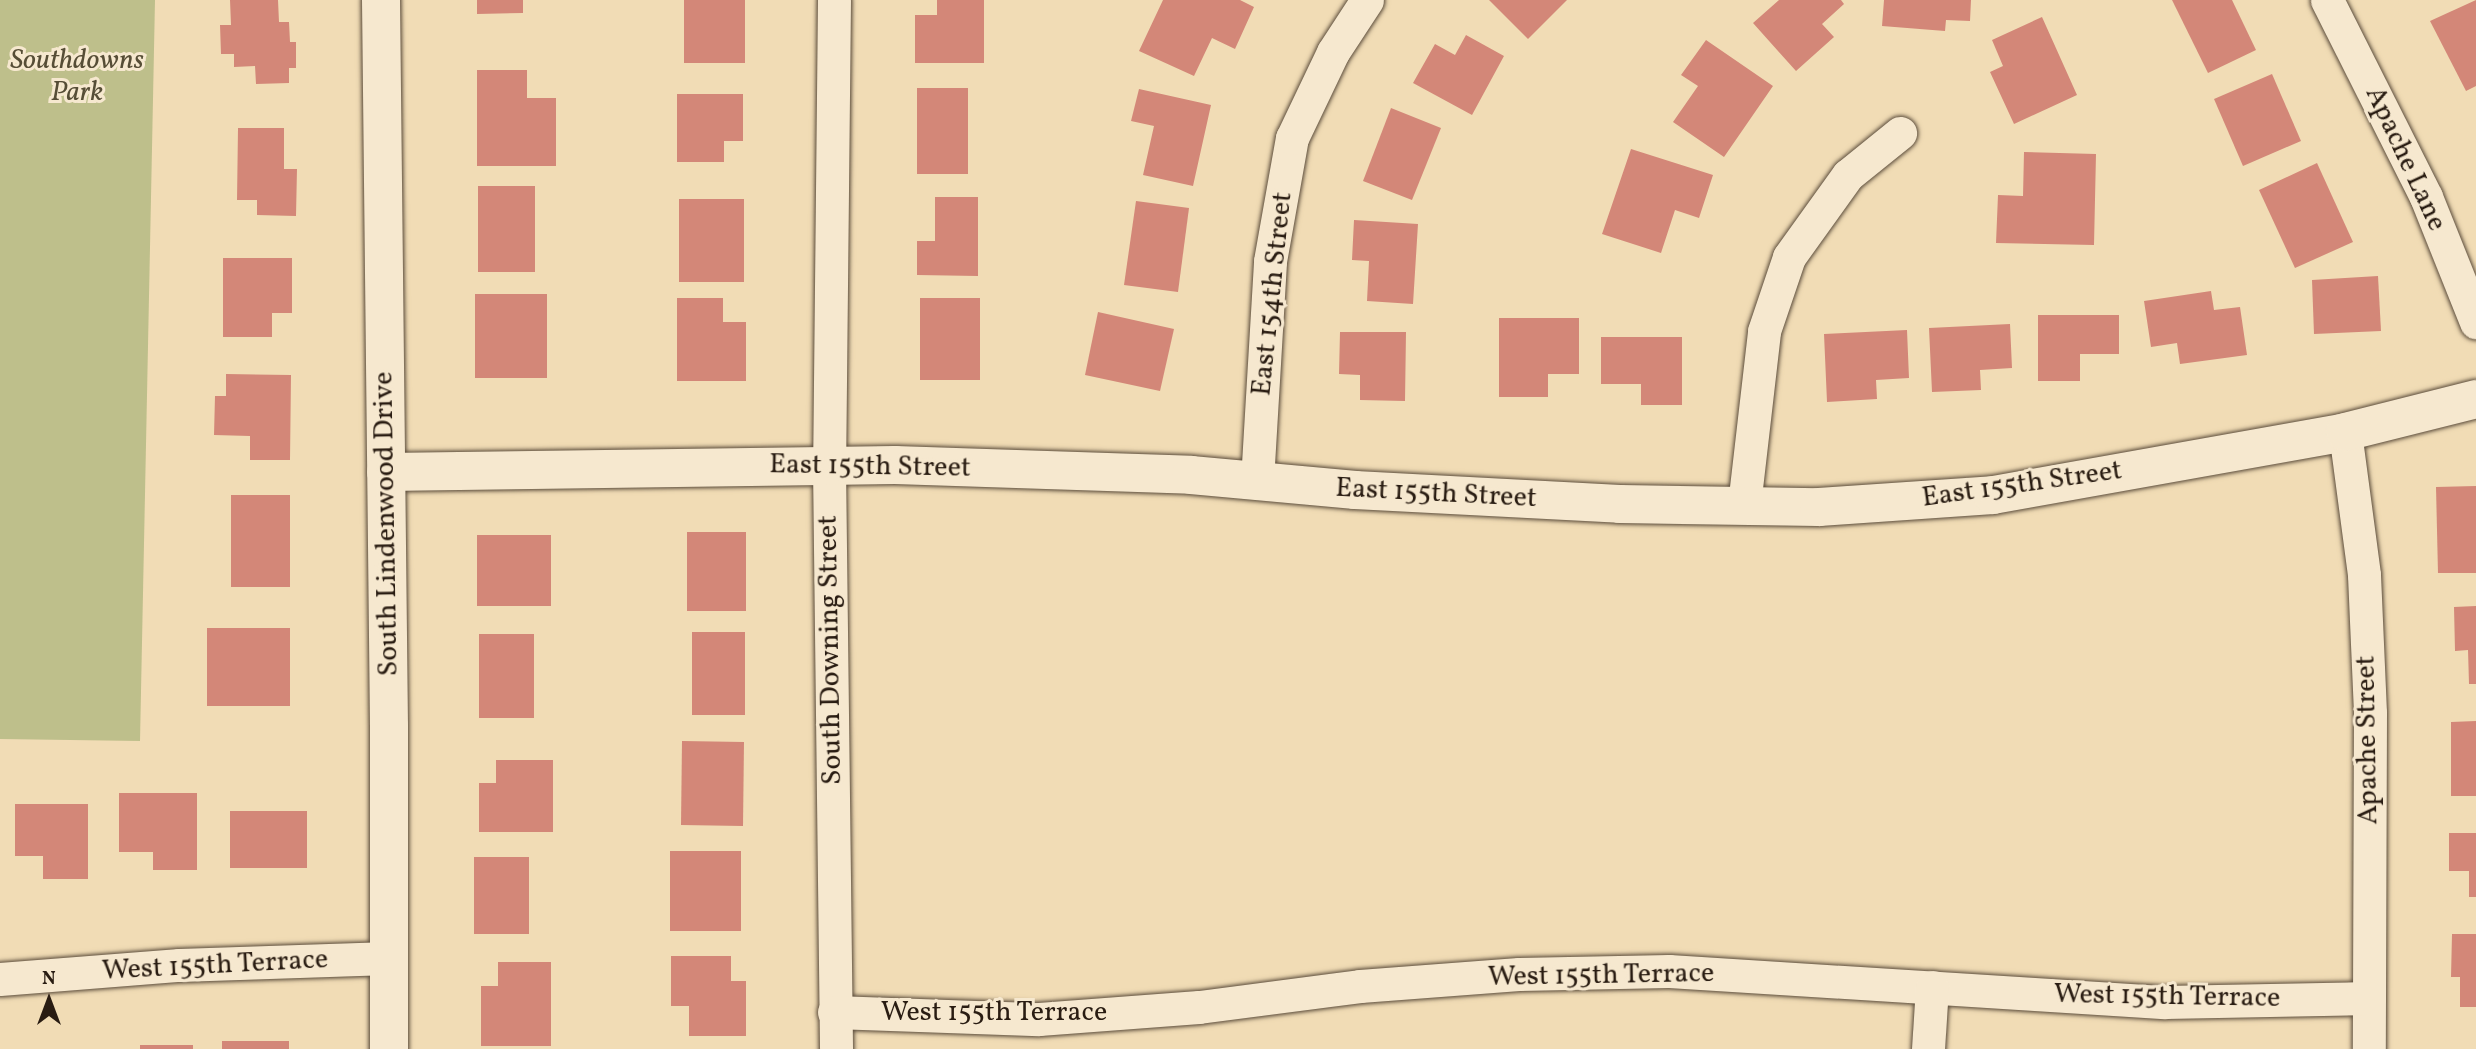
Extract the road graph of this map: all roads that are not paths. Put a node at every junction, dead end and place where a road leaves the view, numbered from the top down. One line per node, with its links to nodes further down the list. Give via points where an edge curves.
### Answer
1 (381, 0): 10 (street, South Lindenwood Drive)
2 (834, 0): 9 (street, South Downing Street)
3 (1367, 0): 11 (street, East 154th Street, via 1333,52 1292,138 1270,261)
4 (2327, 0): 6 (street, Apache Lane, via 2426,197)
5 (1900, 133): 12 (street, via 1848,175 1788,257 1764,331)
6 (2476, 322)
7 (2476, 399): 8 (street, East 155th Street)
8 (2344, 432): 12 (street, East 155th Street, via 1993,495 1819,506); 16 (street, Apache Street, via 2364,575 2369,685)
9 (829, 465): 10 (street, East 155th Street); 11 (street, East 155th Street); 17 (street, South Downing Street)
10 (386, 472): 13 (street, South Lindenwood Drive)
11 (1257, 481): 12 (street, East 155th Street, via 1620,504)
12 (1744, 505)
13 (389, 958): 14 (street, West 155th Terrace, via 179,965); 18 (street, South Lindenwood Drive)
14 (0, 979)
15 (1931, 987): 16 (street, West 155th Terrace, via 2165,1002); 17 (street, West 155th Terrace, via 1669,971 1519,974 1040,1019); 20 (street)
16 (2369, 998): 21 (street, Apache Street)
17 (834, 1012): 19 (street, South Downing Street)
18 (389, 1049)
19 (836, 1049)
20 (1928, 1049)
21 (2369, 1049)

